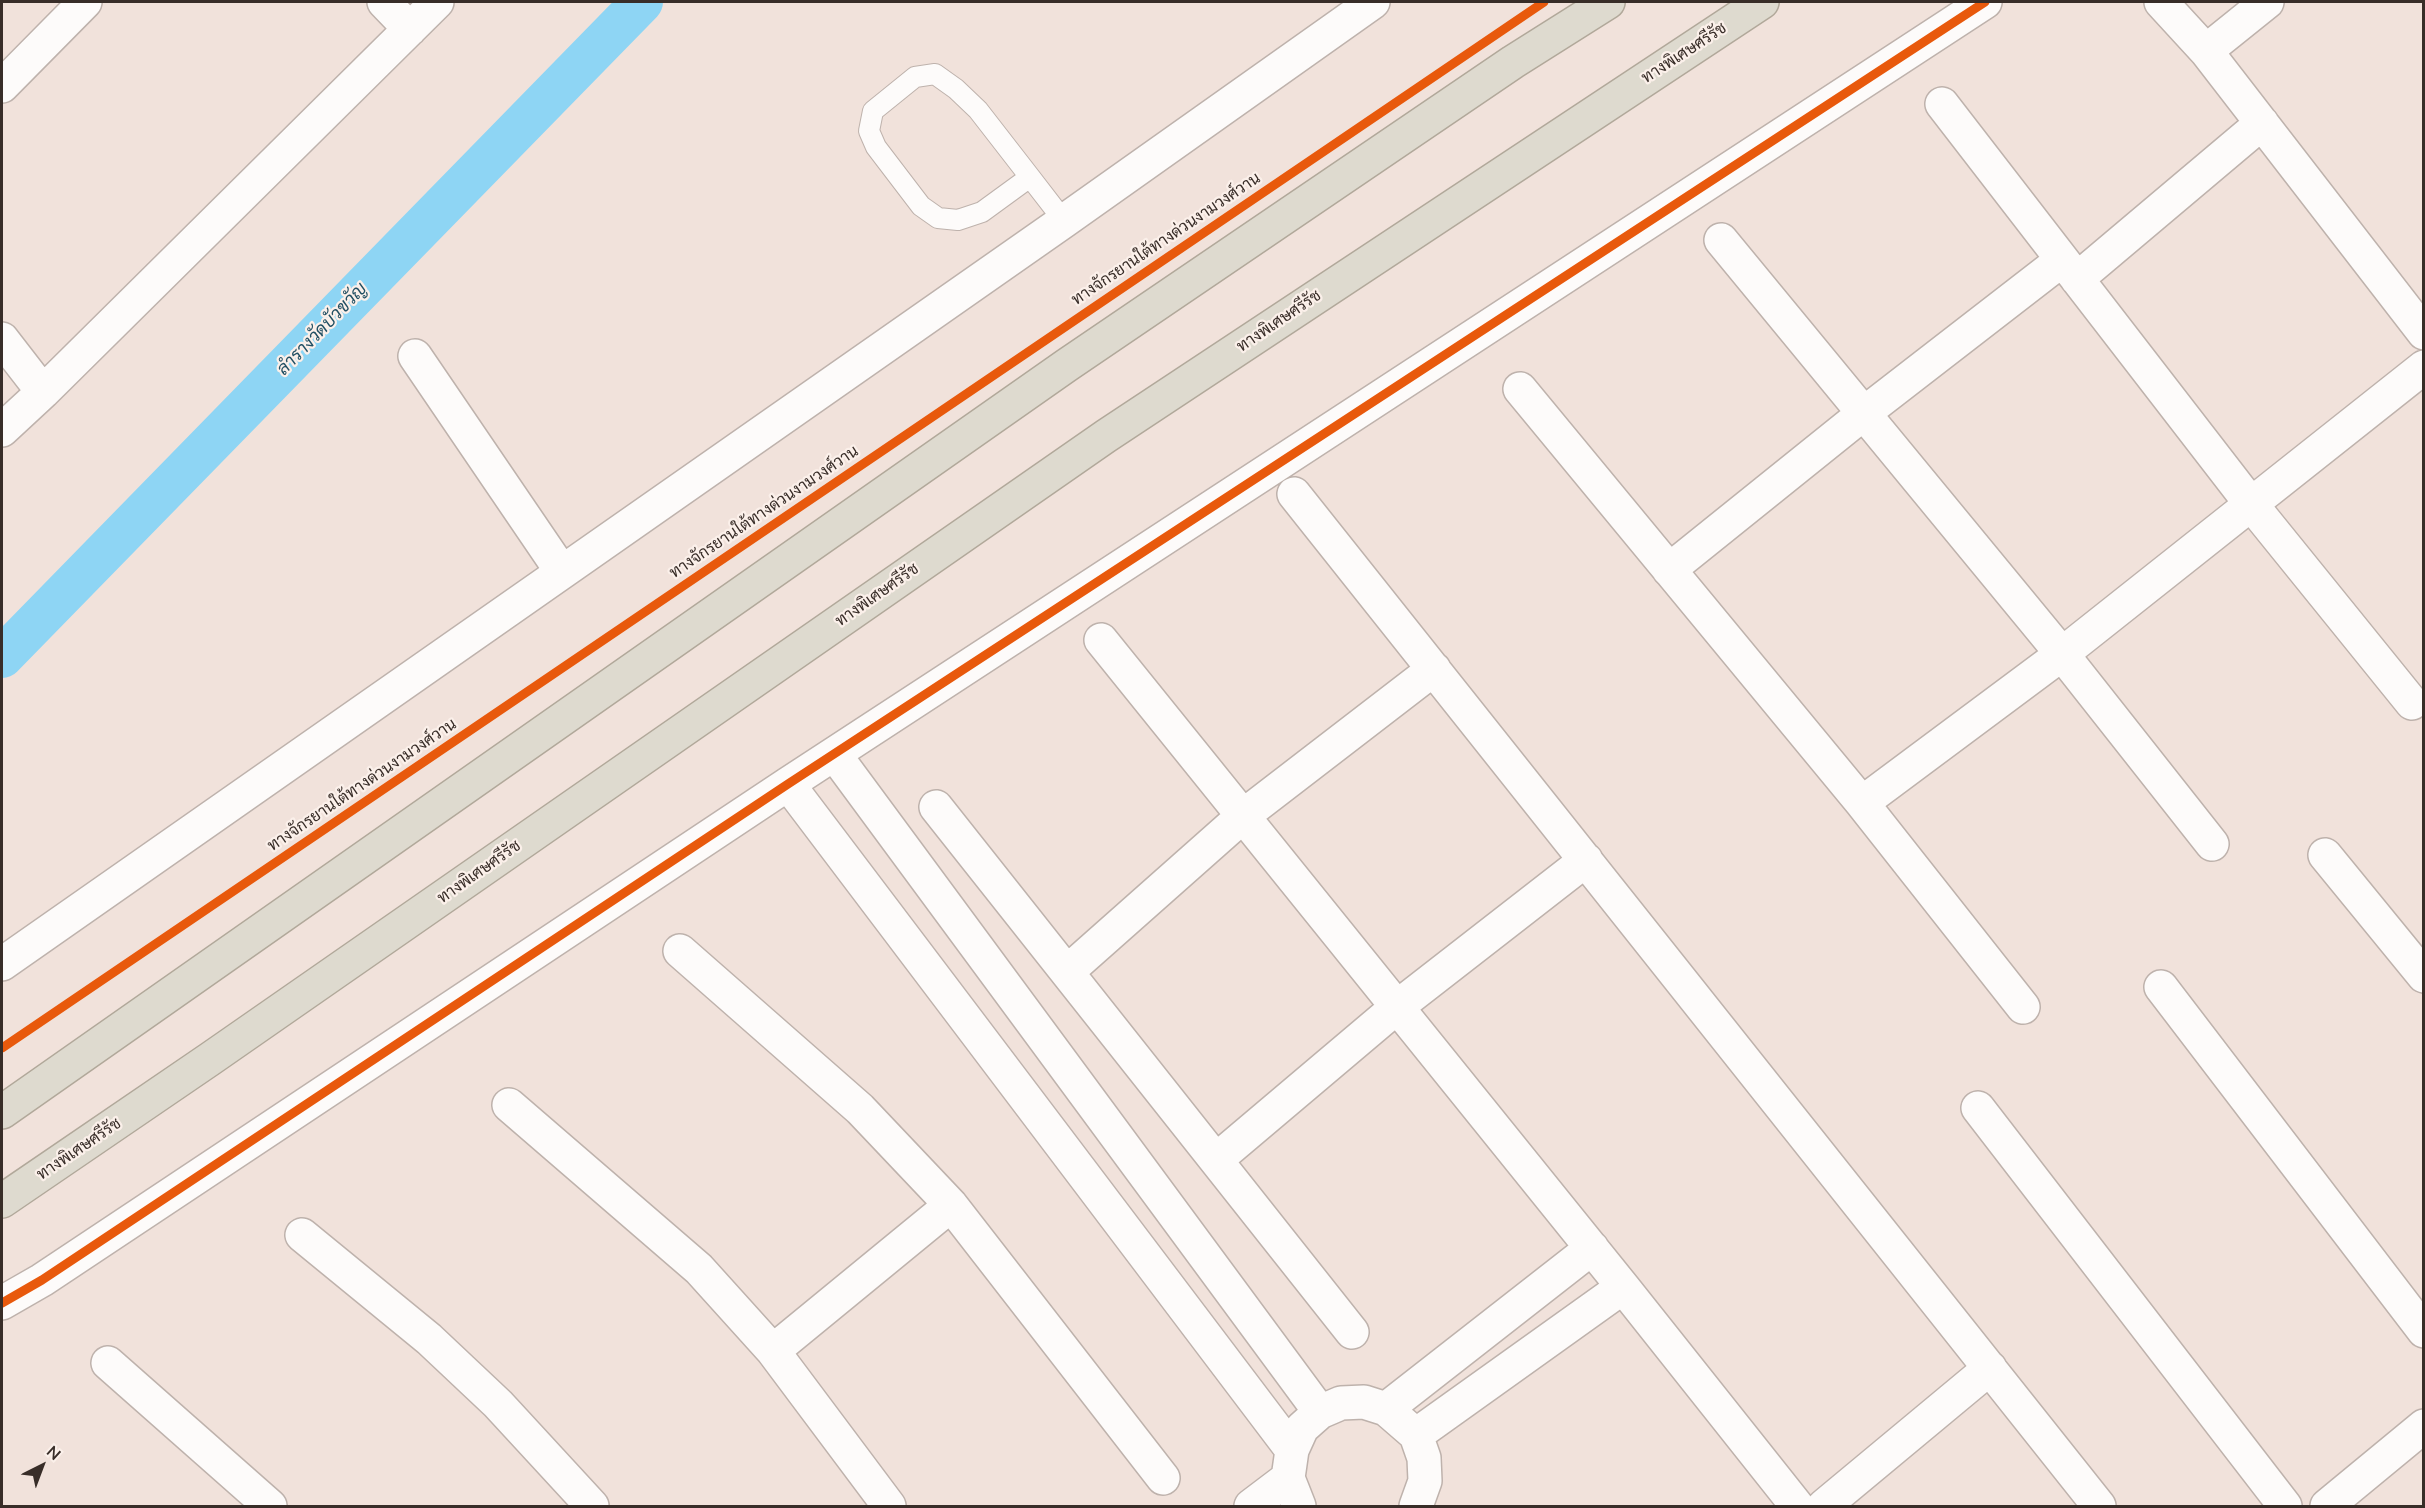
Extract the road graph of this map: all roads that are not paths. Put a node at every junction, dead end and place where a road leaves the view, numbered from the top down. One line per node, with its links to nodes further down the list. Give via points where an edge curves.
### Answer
1 (85, 2): 12 (street)
2 (384, 2): 10 (street)
3 (437, 2): 10 (street)
4 (1373, 2): 16 (street)
5 (1608, 2): 52 (highway, via 1513,62 1067,365)
6 (1762, 2): 54 (highway, ทางพิเศษศรีรัช, via 1106,436)
7 (1985, 2): 35 (street)
8 (2161, 2): 11 (street)
9 (2266, 2): 11 (street)
10 (410, 29): 24 (street)
11 (2206, 51): 14 (street)
12 (2, 86)
13 (1942, 104): 18 (street)
14 (2262, 123): 18 (street); 19 (street)
15 (1030, 177): 15 (lane, via 982,212 958,220 938,219 921,206 876,147 869,131 873,111 915,77 935,74 978,110); 16 (lane)
16 (1064, 221): 30 (street)
17 (1721, 240): 25 (street)
18 (2069, 269): 25 (street); 28 (street)
19 (2424, 333)
20 (2, 339): 24 (street)
21 (415, 356): 30 (street)
22 (2424, 367): 28 (street)
23 (1520, 389): 29 (street)
24 (43, 392): 26 (street)
25 (1863, 414): 29 (street); 32 (street)
26 (2, 430)
27 (1294, 495): 33 (street)
28 (2251, 504): 32 (street); 34 (street)
29 (1670, 570): 37 (street)
30 (562, 572): 44 (street)
31 (1101, 640): 39 (street)
32 (2062, 654): 37 (street); 40 (street)
33 (1434, 669): 39 (street); 42 (street)
34 (2412, 703)
35 (835, 755): 36 (street); 66 (street)
36 (788, 784): 59 (street, via 405,1041); 70 (street)
37 (1862, 803): 49 (street)
38 (936, 807): 45 (street)
39 (1243, 816): 45 (street); 48 (street)
40 (2212, 844)
41 (2325, 855): 46 (street)
42 (1586, 860): 48 (street); 64 (street)
43 (680, 951): 55 (street, via 860,1109)
44 (2, 963)
45 (1067, 972): 53 (street)
46 (2424, 976)
47 (2161, 987): 60 (street)
48 (1397, 1007): 53 (street); 57 (street)
49 (2023, 1007)
50 (509, 1105): 62 (street, via 699,1269)
51 (1978, 1108): 79 (street)
52 (2, 1112)
53 (1216, 1160): 61 (street)
54 (2, 1201)
55 (951, 1205): 62 (street); 69 (street)
56 (302, 1235): 72 (street, via 429,1340 498,1404)
57 (1592, 1248): 58 (street); 65 (street)
58 (1623, 1287): 68 (street); 76 (street)
59 (2, 1304)
60 (2424, 1331)
61 (1352, 1332)
62 (773, 1351): 73 (street)
63 (108, 1363): 71 (street)
64 (1990, 1368): 77 (street); 78 (street)
65 (1386, 1409): 66 (street, via 1364,1402 1341,1403); 68 (street)
66 (1320, 1412): 70 (street, via 1302,1428)
67 (2424, 1426): 80 (street)
68 (1416, 1435): 75 (street, via 1424,1458 1425,1481)
69 (1163, 1478)
70 (1293, 1478): 74 (street)
71 (270, 1506)
72 (592, 1506)
73 (889, 1506)
74 (1251, 1506)
75 (1417, 1506)
76 (1797, 1506)
77 (1824, 1506)
78 (2099, 1506)
79 (2285, 1506)
80 (2327, 1506)

